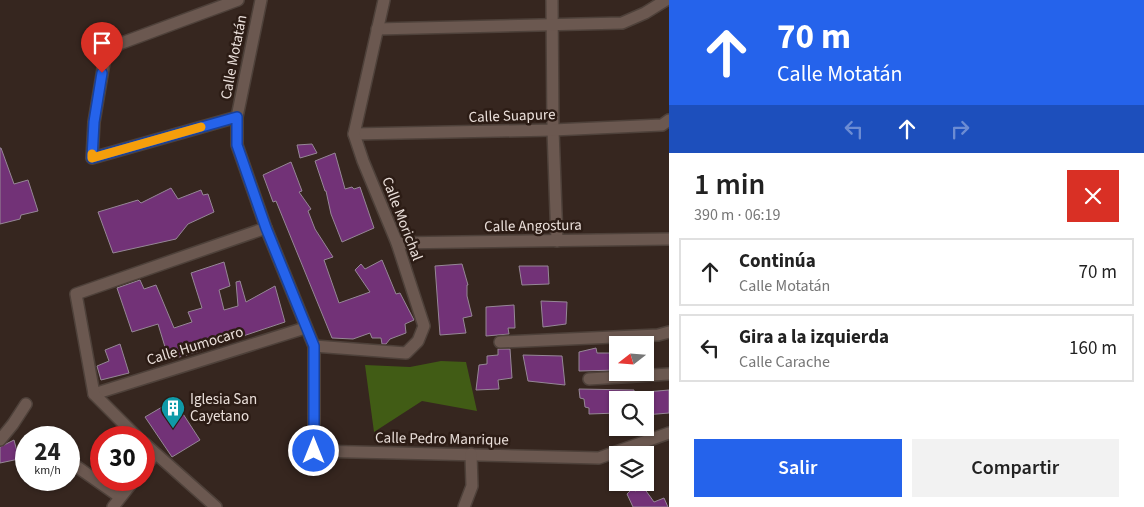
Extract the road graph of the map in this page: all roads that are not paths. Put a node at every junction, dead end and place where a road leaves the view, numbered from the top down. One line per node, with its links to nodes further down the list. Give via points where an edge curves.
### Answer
1 (238, 0): 8 (street, via 119,44 106,57 94,122 92,158)
2 (261, 0): 8 (street, Calle Motatán)
3 (384, 0): 7 (street)
4 (552, 0): 6 (street)
5 (666, 0): 6 (street, via 622,23)
6 (553, 26): 7 (street); 10 (street)
7 (377, 29): 11 (street)
8 (237, 117): 12 (street, Calle Motatán, via 237,145)
9 (669, 120): 10 (street, Calle Suapure, via 662,125)
10 (553, 130): 11 (street, Calle Suapure); 14 (street)
11 (354, 134): 15 (street, Calle Morichal)
12 (266, 228): 16 (street, Calle Motatán); 22 (street, via 76,294)
13 (669, 239): 14 (street, Calle Angostura)
14 (557, 241): 15 (street, Calle Angostura)
15 (397, 243): 19 (street, Calle Morichal, via 424,326 418,341 406,353)
16 (305, 328): 19 (street, Calle Motatán); 22 (street, Calle Humocaro)
17 (669, 332): 18 (street)
18 (500, 342)
19 (314, 346): 28 (street, Calle Pedro Manrique, via 314,451)
20 (669, 374): 21 (street)
21 (589, 379)
22 (94, 394): 24 (street)
23 (26, 404): 26 (street)
24 (126, 426)
25 (669, 433): 28 (street, Calle Pedro Manrique, via 599,458)
26 (0, 440)
27 (155, 454): 33 (street)
28 (471, 454): 34 (street, via 472,486)
29 (80, 469): 31 (street)
30 (125, 491): 31 (street)
31 (120, 497): 32 (street)
32 (113, 507)
33 (216, 507)
34 (464, 507)

